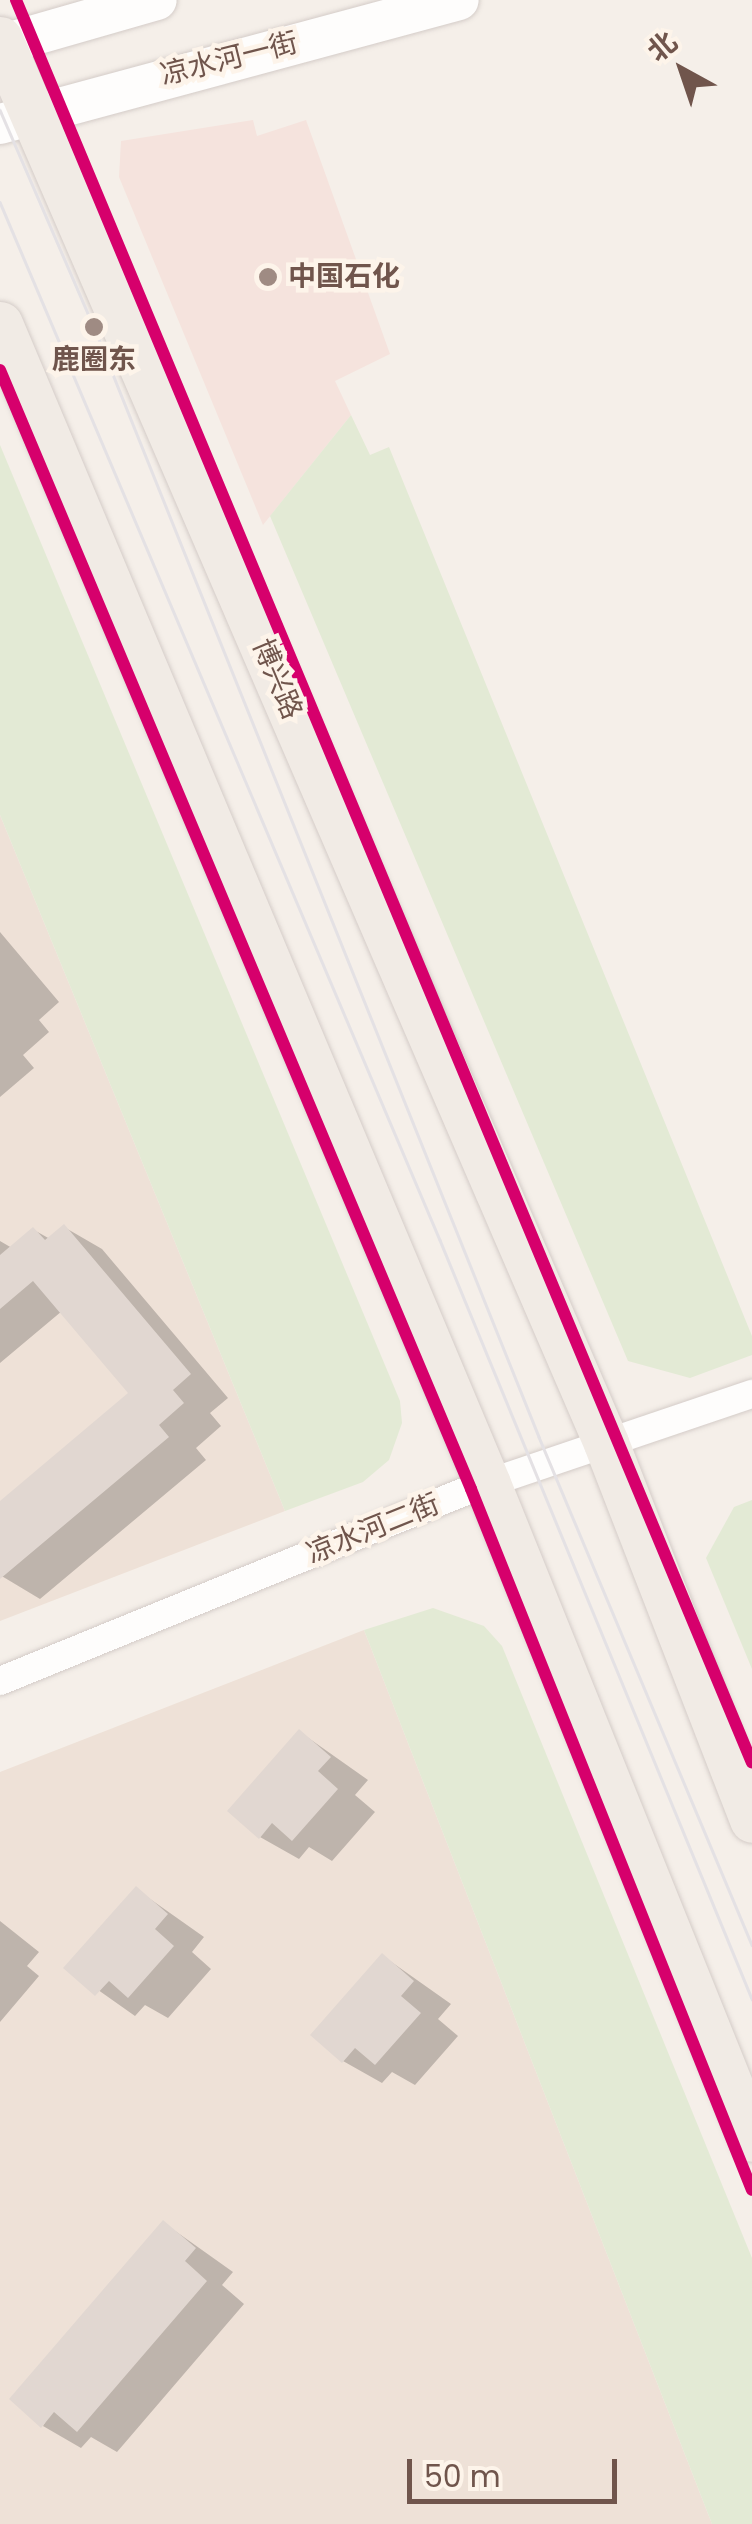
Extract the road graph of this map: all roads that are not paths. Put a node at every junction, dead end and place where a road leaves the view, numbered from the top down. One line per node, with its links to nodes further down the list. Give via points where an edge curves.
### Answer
1 (157, 0): 3 (main road)
2 (459, 0): 4 (main road, 凉水河一街)
3 (1, 43): 4 (main road, 博兴路)
4 (16, 118): 7 (main road, 博兴路)
5 (0, 324): 8 (main road)
6 (752, 1394): 7 (street, 凉水河二街)
7 (606, 1443): 8 (street, 凉水河二街); 10 (main road, 博兴路)
8 (488, 1484): 9 (street, 凉水河二街); 11 (main road)
9 (0, 1680)
10 (752, 1820)
11 (752, 2139)

